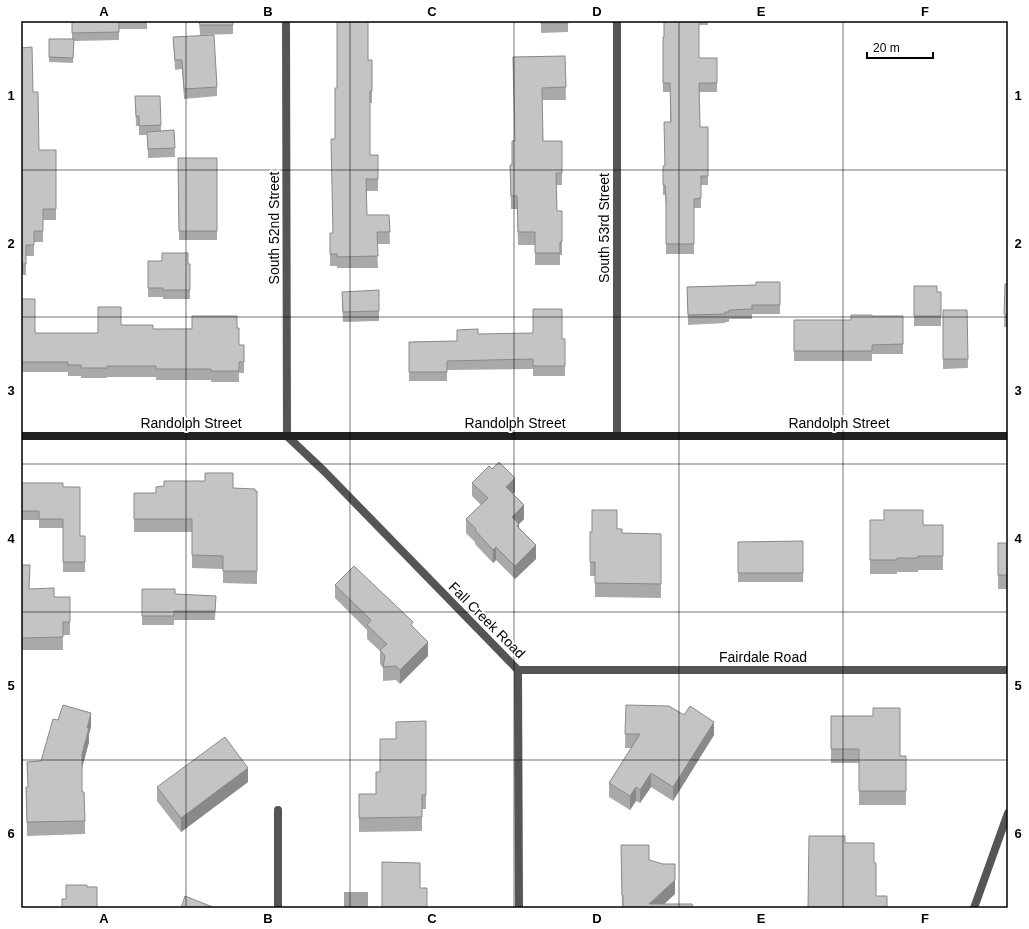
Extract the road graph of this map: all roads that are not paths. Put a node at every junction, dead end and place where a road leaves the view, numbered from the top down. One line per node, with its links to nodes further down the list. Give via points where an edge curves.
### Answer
1 (286, 21): 4 (street, South 52nd Street)
2 (617, 21): 5 (street, South 53rd Street)
3 (21, 436): 4 (main road, Randolph Street)
4 (287, 436): 5 (main road, Randolph Street); 7 (street, Fall Creek Road)
5 (618, 436): 6 (main road, Randolph Street)
6 (1008, 436)
7 (518, 670): 8 (street, Fairdale Road); 12 (street, Fall Creek Road)
8 (1008, 670)
9 (278, 810): 11 (street)
10 (1008, 813): 13 (street)
11 (278, 908)
12 (518, 908)
13 (974, 908)

